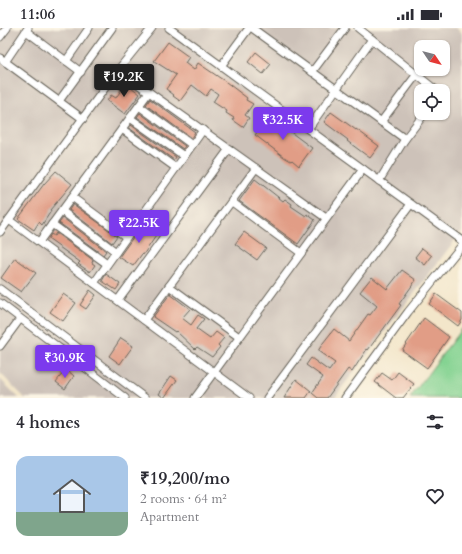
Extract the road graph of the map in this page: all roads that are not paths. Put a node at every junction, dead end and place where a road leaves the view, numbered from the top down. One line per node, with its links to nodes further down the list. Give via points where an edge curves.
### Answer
1 (7, 28): 11 (street)
2 (89, 28): 14 (street)
3 (112, 28): 17 (street)
4 (152, 28): 16 (street)
5 (169, 28): 15 (street)
6 (249, 28): 15 (street)
7 (252, 28): 18 (street)
8 (345, 28): 18 (street)
9 (358, 28): 12 (street)
10 (27, 29): 13 (street); 14 (street)
11 (0, 36)
12 (372, 39): 19 (street); 23 (street)
13 (2, 60): 25 (street)
14 (66, 61): 17 (street)
15 (221, 66): 32 (street)
16 (118, 70): 24 (street); 28 (street)
17 (81, 72): 25 (street)
18 (312, 72): 23 (street)
19 (414, 72)
20 (416, 76): 30 (street)
21 (419, 76): 22 (street)
22 (429, 84)
23 (336, 90): 30 (street); 32 (street)
24 (149, 92): 26 (street); 33 (street)
25 (59, 101): 28 (street)
26 (139, 106): 27 (street); 35 (street)
27 (130, 118): 31 (street); 37 (street)
28 (83, 119): 47 (street)
29 (420, 120): 34 (street)
30 (381, 122): 34 (street)
31 (122, 129): 38 (street); 42 (street)
32 (308, 129): 40 (street)
33 (202, 130): 35 (street); 36 (street)
34 (405, 139): 41 (street)
35 (192, 145): 37 (street)
36 (229, 149): 39 (street); 60 (street)
37 (184, 156): 38 (street)
38 (176, 168): 50 (street)
39 (256, 168): 43 (street); 46 (street)
40 (363, 169): 41 (street); 46 (street)
41 (379, 180): 44 (street)
42 (72, 197): 45 (street); 50 (street)
43 (232, 202): 55 (street); 58 (street)
44 (411, 204): 51 (street); 73 (street)
45 (62, 211): 48 (street); 54 (street)
46 (326, 218): 55 (street)
47 (9, 220): 49 (street); 52 (street)
48 (52, 224): 52 (street); 56 (street)
49 (0, 232)
50 (126, 237): 54 (street)
51 (462, 241)
52 (39, 242): 57 (street)
53 (462, 245): 74 (street, via 408,312)
54 (116, 252): 56 (street)
55 (301, 254): 64 (street)
56 (107, 264): 57 (street)
57 (94, 282): 60 (street)
58 (169, 286): 63 (street); 64 (street)
59 (0, 289): 66 (street)
60 (118, 300): 63 (street)
61 (0, 304): 62 (street)
62 (20, 318): 65 (street); 68 (street)
63 (144, 320): 67 (street)
64 (239, 337): 67 (street)
65 (0, 346)
66 (100, 364): 68 (street); 70 (street)
67 (214, 372): 71 (street); 72 (street)
68 (93, 374): 69 (street)
69 (125, 398)
70 (145, 398)
71 (195, 398)
72 (249, 398)
73 (267, 398)
74 (345, 398)

